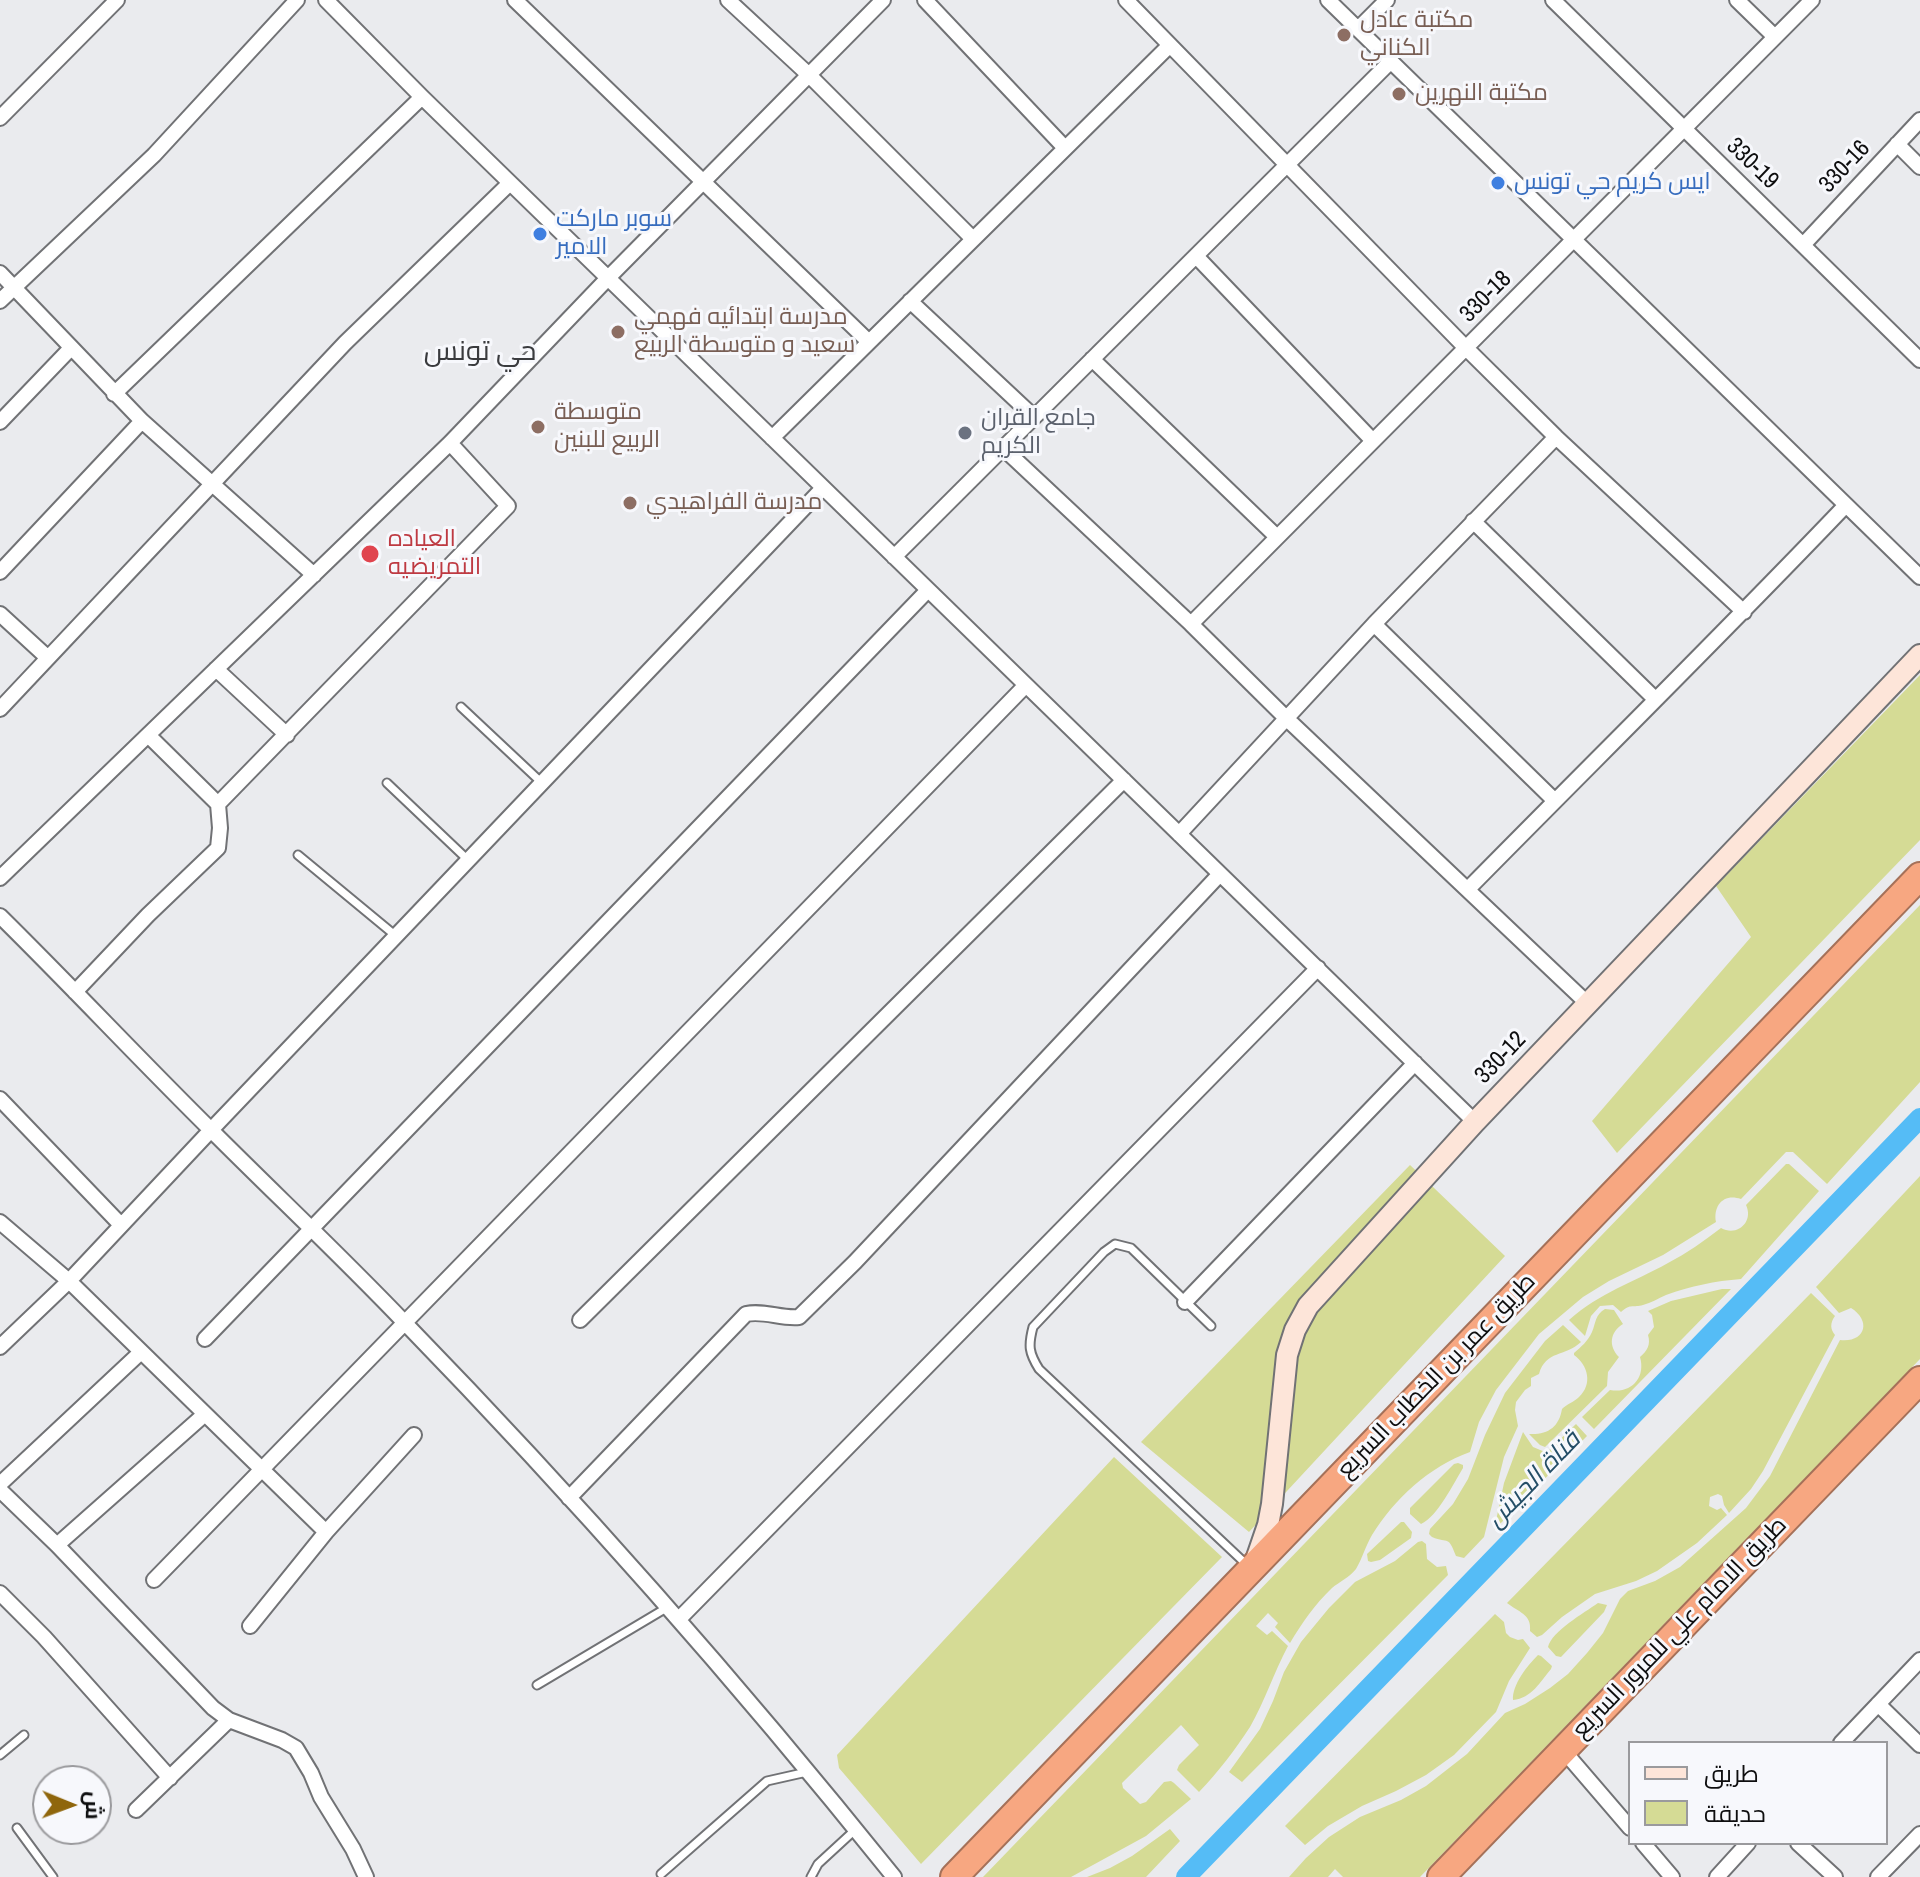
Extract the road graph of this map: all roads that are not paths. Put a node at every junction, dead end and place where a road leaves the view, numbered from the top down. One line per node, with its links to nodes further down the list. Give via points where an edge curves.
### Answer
1 (117, 0): 20 (street)
2 (297, 0): 35 (street, via 154,155)
3 (515, 0): 27 (street)
4 (728, 0): 18 (street)
5 (883, 0): 18 (street)
6 (925, 0): 24 (street)
7 (1126, 0): 16 (street)
8 (1328, 0): 14 (street)
9 (1387, 0): 14 (street)
10 (1553, 0): 22 (street, 330-19)
11 (1737, 0): 15 (street)
12 (1812, 0): 15 (street, 330-18)
13 (328, 1): 19 (street)
14 (1358, 29): 17 (street)
15 (1775, 37): 22 (street, 330-18)
16 (1170, 45): 24 (street); 25 (street)
17 (1391, 61): 25 (street); 30 (street)
18 (809, 75): 27 (street); 29 (street)
19 (422, 97): 28 (street); 43 (street)
20 (0, 118)
21 (1920, 120): 23 (street, 330-16)
22 (1684, 129): 30 (street, 330-18); 31 (street, 330-19)
23 (1897, 144): 26 (street); 31 (street, 330-16)
24 (1065, 148): 29 (street)
25 (1286, 165): 32 (street); 40 (street)
26 (1920, 167)
27 (703, 182): 34 (street); 38 (street)
28 (510, 183): 34 (street); 52 (street, via 345,343)
29 (973, 239): 37 (street)
30 (1574, 240): 40 (street, 330-18); 54 (street)
31 (1803, 245): 42 (street, 330-19)
32 (1196, 256): 41 (street); 49 (street)
33 (0, 273): 35 (street)
34 (608, 278): 48 (street); 50 (street)
35 (14, 288): 36 (street); 39 (street)
36 (0, 301)
37 (910, 301): 38 (street); 44 (street)
38 (869, 342): 48 (street)
39 (71, 348): 43 (street); 46 (street)
40 (1466, 348): 47 (street); 49 (street, 330-18)
41 (1092, 359): 44 (street); 56 (street)
42 (1920, 360)
43 (114, 394): 45 (street)
44 (1034, 417): 51 (street)
45 (142, 421): 52 (street); 58 (street)
46 (0, 422)
47 (1556, 437): 55 (street); 62 (street)
48 (772, 438): 53 (street)
49 (1373, 441): 56 (street, 330-18)
50 (450, 443): 59 (street); 75 (street, via 508,506)
51 (1003, 448): 57 (street); 64 (street)
52 (213, 484): 59 (street); 67 (street)
53 (823, 488): 57 (street); 78 (street)
54 (1846, 505): 60 (street); 62 (street)
55 (1473, 521): 65 (street); 70 (street)
56 (1277, 537): 64 (street, 330-18)
57 (894, 557): 61 (street)
58 (0, 572)
59 (314, 575): 68 (street)
60 (1920, 577)
61 (928, 590): 69 (street); 99 (street)
62 (1744, 612): 70 (street)
63 (0, 614): 67 (street)
64 (1191, 624): 73 (street)
65 (1374, 624): 73 (street); 79 (street)
66 (1920, 655): 92 (street, 330-12)
67 (48, 658): 72 (street)
68 (216, 669): 74 (street); 75 (street)
69 (1026, 685): 76 (street); 103 (street)
70 (1655, 699): 79 (street)
71 (461, 707): 78 (lane)
72 (0, 709)
73 (1286, 718): 81 (street); 87 (street)
74 (148, 735): 80 (street); 86 (street)
75 (287, 735): 80 (street)
76 (1124, 780): 81 (street); 102 (street)
77 (387, 783): 83 (lane)
78 (542, 783): 83 (street)
79 (1555, 801): 87 (street)
80 (218, 804): 91 (street, via 218,848)
81 (1179, 834): 84 (street)
82 (298, 855): 89 (lane)
83 (468, 860): 89 (street)
84 (1220, 874): 90 (street); 113 (street, via 799,1317 746,1314)
85 (1920, 876): 116 (highway, طريق عمر بن الخطاب السريع)
86 (0, 878)
87 (1468, 889): 92 (street)
88 (0, 916): 91 (street)
89 (396, 936): 96 (street)
90 (1318, 968): 93 (street); 120 (street)
91 (75, 992): 96 (street)
92 (1588, 1004): 95 (street, 330-12)
93 (1415, 1063): 95 (street); 101 (street)
94 (0, 1099): 98 (street)
95 (1475, 1122): 116 (street, 330-12, via 1301,1318 1287,1355 1272,1504)
96 (211, 1130): 98 (street); 99 (street)
97 (0, 1222): 100 (street)
98 (121, 1225): 100 (street)
99 (311, 1230): 103 (street); 105 (street)
100 (69, 1281): 106 (street); 107 (street)
101 (1185, 1302): 104 (lane); 116 (lane, via 1131,1248 1115,1244 1033,1327 1030,1354 1039,1369)
102 (580, 1320)
103 (405, 1322): 111 (street); 113 (street)
104 (1211, 1326)
105 (205, 1339)
106 (0, 1347)
107 (141, 1352): 109 (street); 112 (street)
108 (1920, 1380): 129 (highway, طريق الامام علي للمرور السريع)
109 (205, 1414): 111 (street); 115 (street)
110 (414, 1435): 114 (street)
111 (262, 1469): 114 (street); 117 (street)
112 (0, 1487): 115 (street)
113 (569, 1498): 119 (street)
114 (326, 1532): 121 (street)
115 (57, 1545): 125 (street)
116 (1252, 1567): 146 (highway, طريق عمر بن الخطاب السريع)
117 (154, 1580)
118 (0, 1593): 132 (street)
119 (668, 1607): 120 (street); 123 (lane)
120 (679, 1619): 131 (street)
121 (250, 1626)
122 (1920, 1660): 124 (street)
123 (537, 1685)
124 (1878, 1704): 127 (street); 128 (street)
125 (229, 1720): 132 (street); 143 (street, via 296,1748)
126 (24, 1735): 130 (lane)
127 (1843, 1741)
128 (1920, 1745)
129 (1563, 1750): 134 (street); 147 (highway, طريق الامام علي للمرور السريع)
130 (0, 1755)
131 (810, 1772): 136 (street); 141 (lane, via 767,1781)
132 (170, 1778): 133 (street)
133 (136, 1810)
134 (1628, 1826)
135 (17, 1828): 142 (lane)
136 (856, 1829): 144 (lane); 145 (street)
137 (1920, 1834): 151 (street)
138 (1645, 1845): 148 (street)
139 (1746, 1845): 149 (street)
140 (1800, 1845): 150 (street)
141 (661, 1874)
142 (53, 1877)
143 (366, 1877)
144 (811, 1877)
145 (894, 1877)
146 (954, 1877)
147 (1441, 1877)
148 (1672, 1877)
149 (1717, 1877)
150 (1835, 1877)
151 (1878, 1877)

